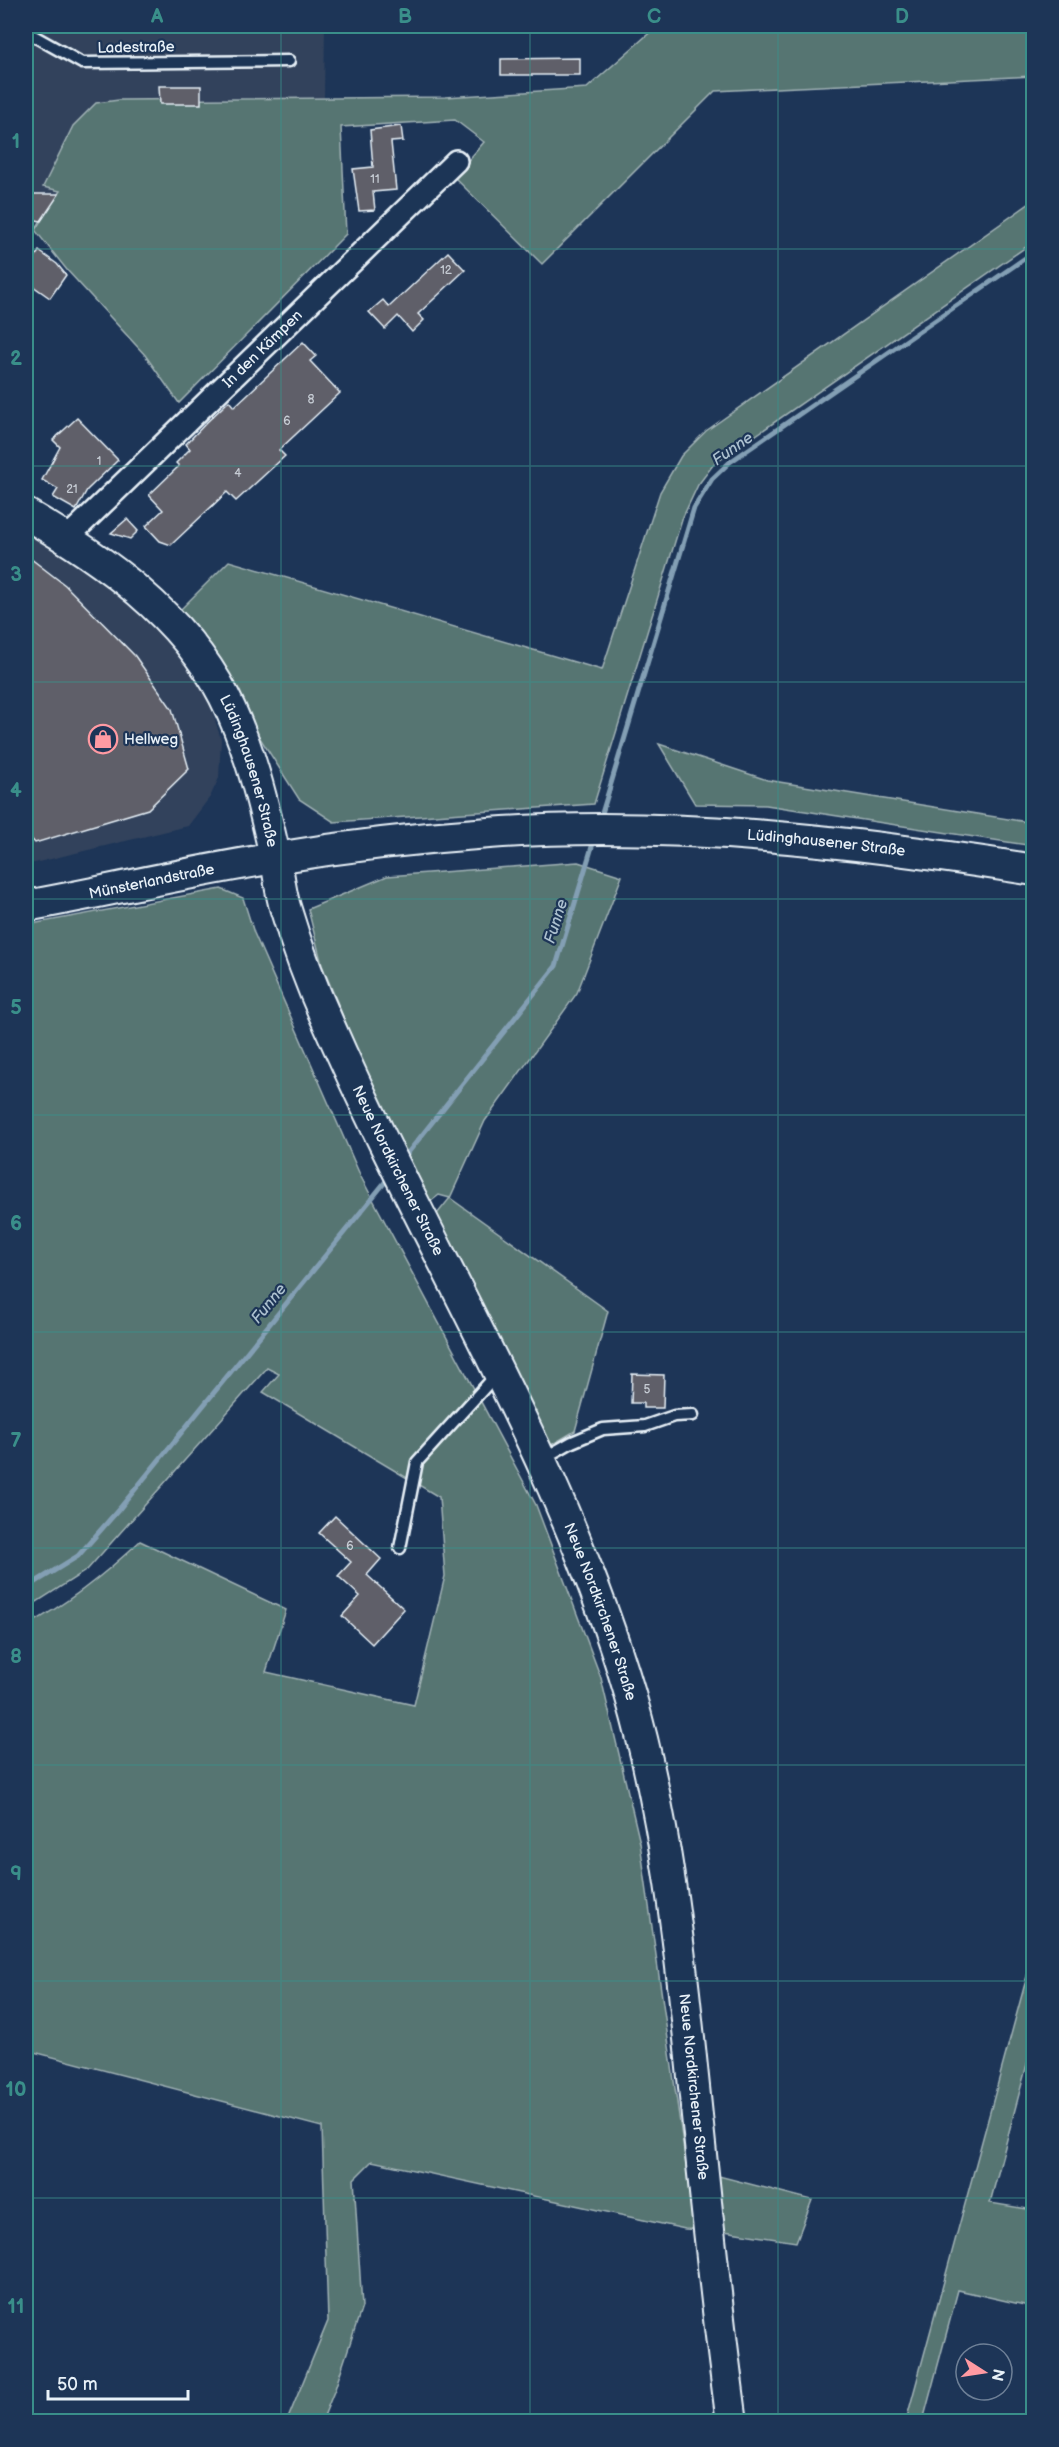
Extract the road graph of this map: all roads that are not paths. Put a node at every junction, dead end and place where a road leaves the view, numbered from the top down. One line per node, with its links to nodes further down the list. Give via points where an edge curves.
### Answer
1 (26, 35): 2 (lane, Ladestraße, via 82,63)
2 (289, 61)
3 (456, 161): 5 (street, In den Kämpen)
4 (26, 514): 5 (street, Lüdinghausener Straße)
5 (67, 538): 6 (street, Lüdinghausener Straße, via 147,598 222,692 242,740)
6 (276, 858): 7 (street, Lüdinghausener Straße, via 492,832 618,830 745,833 912,850); 8 (street, Münsterlandstraße); 9 (street, Neue Nordkirchener Straße, via 284,905 327,1020 386,1148)
7 (1034, 870)
8 (26, 906)
9 (500, 1370): 11 (street, Neue Nordkirchener Straße); 12 (lane, via 417,1462)
10 (693, 1415): 11 (lane, via 674,1416 645,1426 603,1429)
11 (542, 1460): 13 (street, Neue Nordkirchener Straße, via 602,1604 632,1699 653,1788 677,1931)
12 (400, 1548)
13 (732, 2421)

